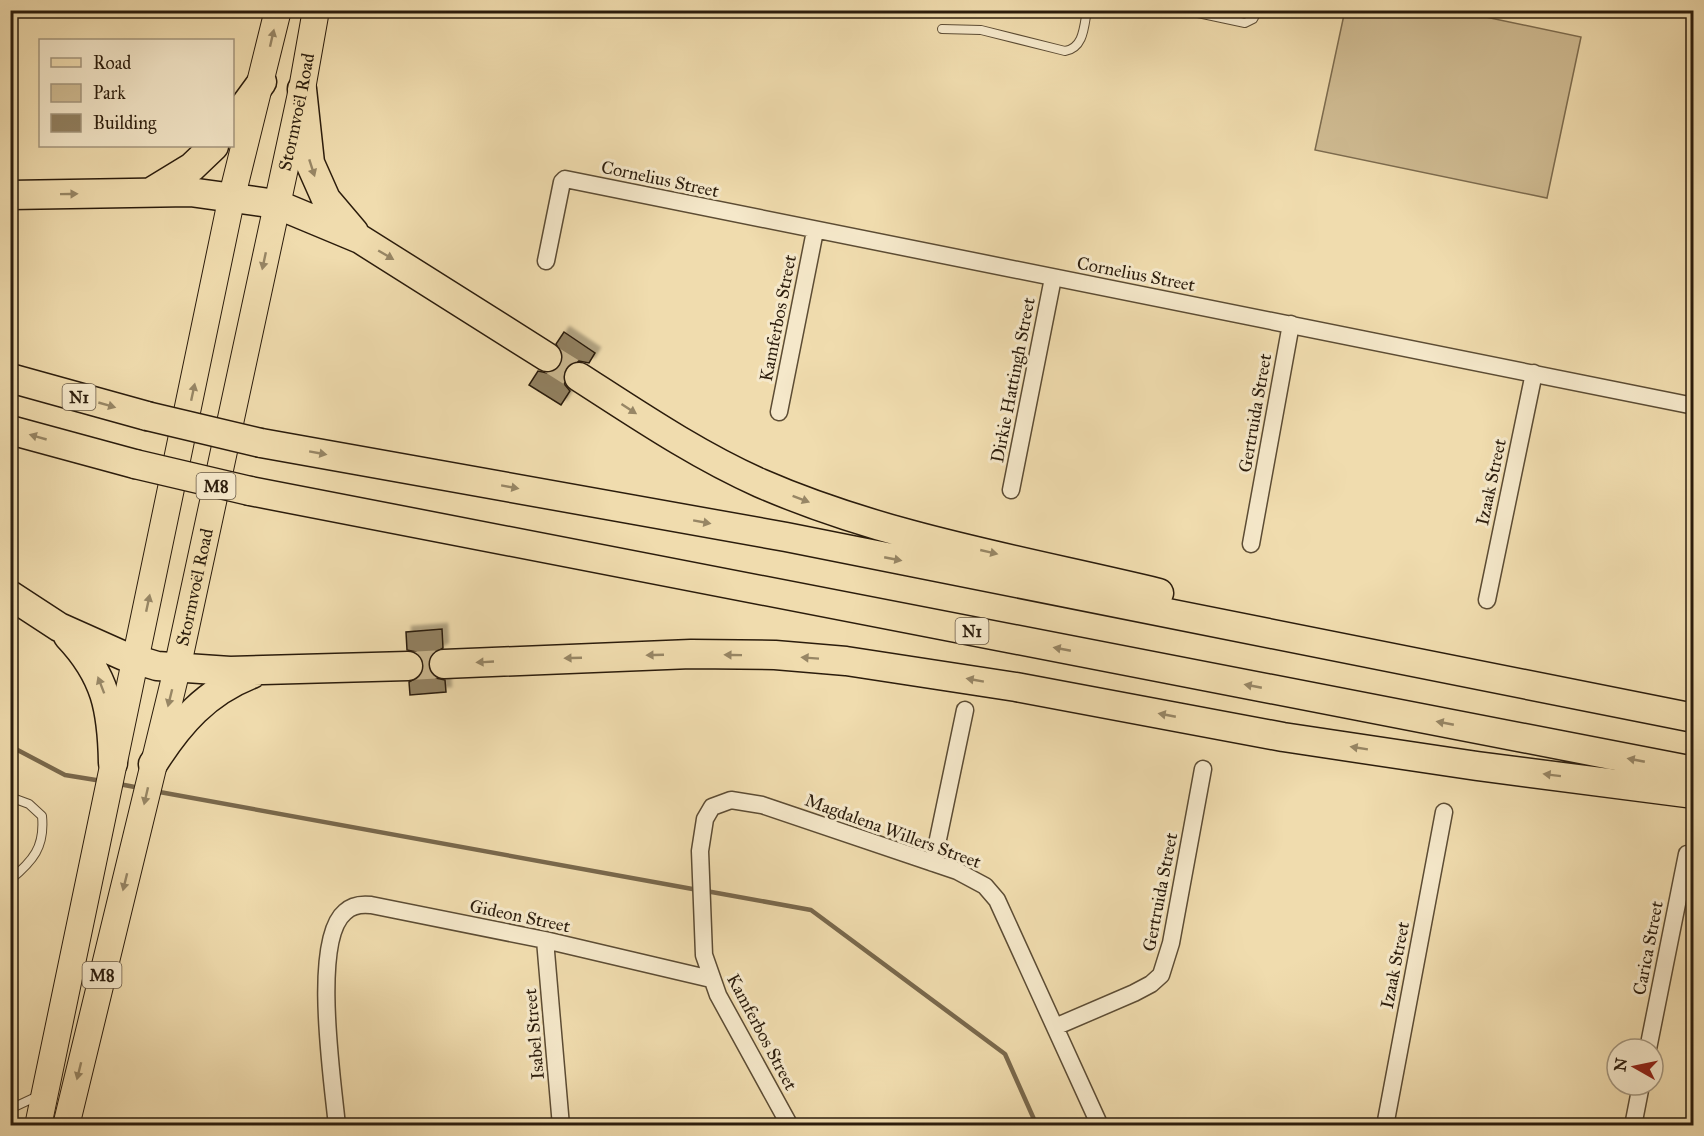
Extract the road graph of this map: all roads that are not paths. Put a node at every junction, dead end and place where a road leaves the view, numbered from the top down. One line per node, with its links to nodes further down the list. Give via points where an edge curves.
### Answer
1 (278, 10): 7 (main road, M8, one-way to 1)
2 (316, 10): 8 (main road, Stormvoël Road / M8)
3 (1088, 10): 6 (lane, via 1080,42 1065,51 981,30)
4 (1184, 10): 5 (lane, via 1245,23)
5 (1258, 10)
6 (942, 28)
7 (262, 82): 9 (highway); 13 (main road, M8)
8 (302, 89): 14 (main road, Stormvoël Road / M8); 16 (highway, one-way to 16, via 305,138 318,185)
9 (234, 120)
10 (213, 147): 11 (highway, via 192,167)
11 (151, 192): 12 (highway, one-way to 11); 13 (highway)
12 (10, 195)
13 (232, 196): 14 (highway); 32 (main road, M8, one-way to 13)
14 (276, 204): 16 (highway); 35 (main road, Stormvoël Road / M8, one-way to 35)
15 (815, 231): 17 (street, Cornelius Street, via 564,179); 18 (street, Cornelius Street); 25 (street, Kamferbos Street)
16 (360, 239): 20 (highway, one-way to 20)
17 (546, 261)
18 (1053, 278): 19 (street, Cornelius Street); 27 (street, Dirkie Hattingh Street)
19 (1292, 324): 21 (street, Cornelius Street); 28 (street, Gertruida Street)
20 (548, 357)
21 (1534, 373): 24 (street, Cornelius Street); 30 (street, Izaak Street)
22 (579, 377): 37 (highway, one-way to 37, via 659,428 759,482 892,529)
23 (10, 378): 37 (highway, N1, one-way to 37, bridge, via 261,443 786,537)
24 (1694, 406)
25 (779, 412)
26 (10, 430): 43 (highway, N1, one-way to 26, bridge, via 250,491)
27 (1011, 490)
28 (1251, 544)
29 (10, 595): 31 (highway)
30 (1487, 600)
31 (59, 627): 32 (highway); 40 (highway, one-way to 31, via 111,721 100,681 87,657)
32 (135, 660): 35 (highway); 40 (main road, M8)
33 (444, 664): 44 (highway, one-way to 33, via 1294,739 982,681 846,661 691,654)
34 (408, 666): 36 (highway)
35 (177, 669): 36 (highway); 41 (main road, Stormvoël Road / M8, one-way to 41)
36 (260, 671): 41 (highway, via 201,703 179,726)
37 (1649, 709): 39 (highway, N1)
38 (965, 710): 49 (street)
39 (1694, 718)
40 (112, 764): 55 (main road, M8)
41 (153, 766): 59 (main road, Stormvoël Road / M8, one-way to 59)
42 (1203, 769): 53 (street, Gertruida Street, via 1171,943 1161,975 1143,988)
43 (1694, 771)
44 (1694, 794)
45 (10, 797): 50 (lane, via 29,804 42,816 44,833 32,862)
46 (707, 812): 49 (street, Magdalena Willers Street, via 723,801 752,802); 52 (street, Kamferbos Street, via 700,875 703,941)
47 (1444, 812): 64 (street, Izaak Street)
48 (1687, 854): 54 (street, Carica Street)
49 (933, 863): 53 (street, Magdalena Willers Street, via 970,876 992,892)
50 (10, 880)
51 (545, 940): 52 (street, Gideon Street); 60 (street, Gideon Street, via 365,905 345,912 334,933 326,1003); 61 (street, Isabel Street)
52 (711, 979): 62 (street, Kamferbos Street)
53 (1055, 1027): 63 (street, Magdalena Willers Street)
54 (1650, 1037)
55 (46, 1091): 57 (lane); 58 (main road, M8)
56 (1639, 1097): 65 (street)
57 (10, 1109)
58 (38, 1125)
59 (66, 1125)
60 (337, 1125)
61 (561, 1125)
62 (790, 1125)
63 (1100, 1125)
64 (1385, 1125)
65 (1633, 1125)

